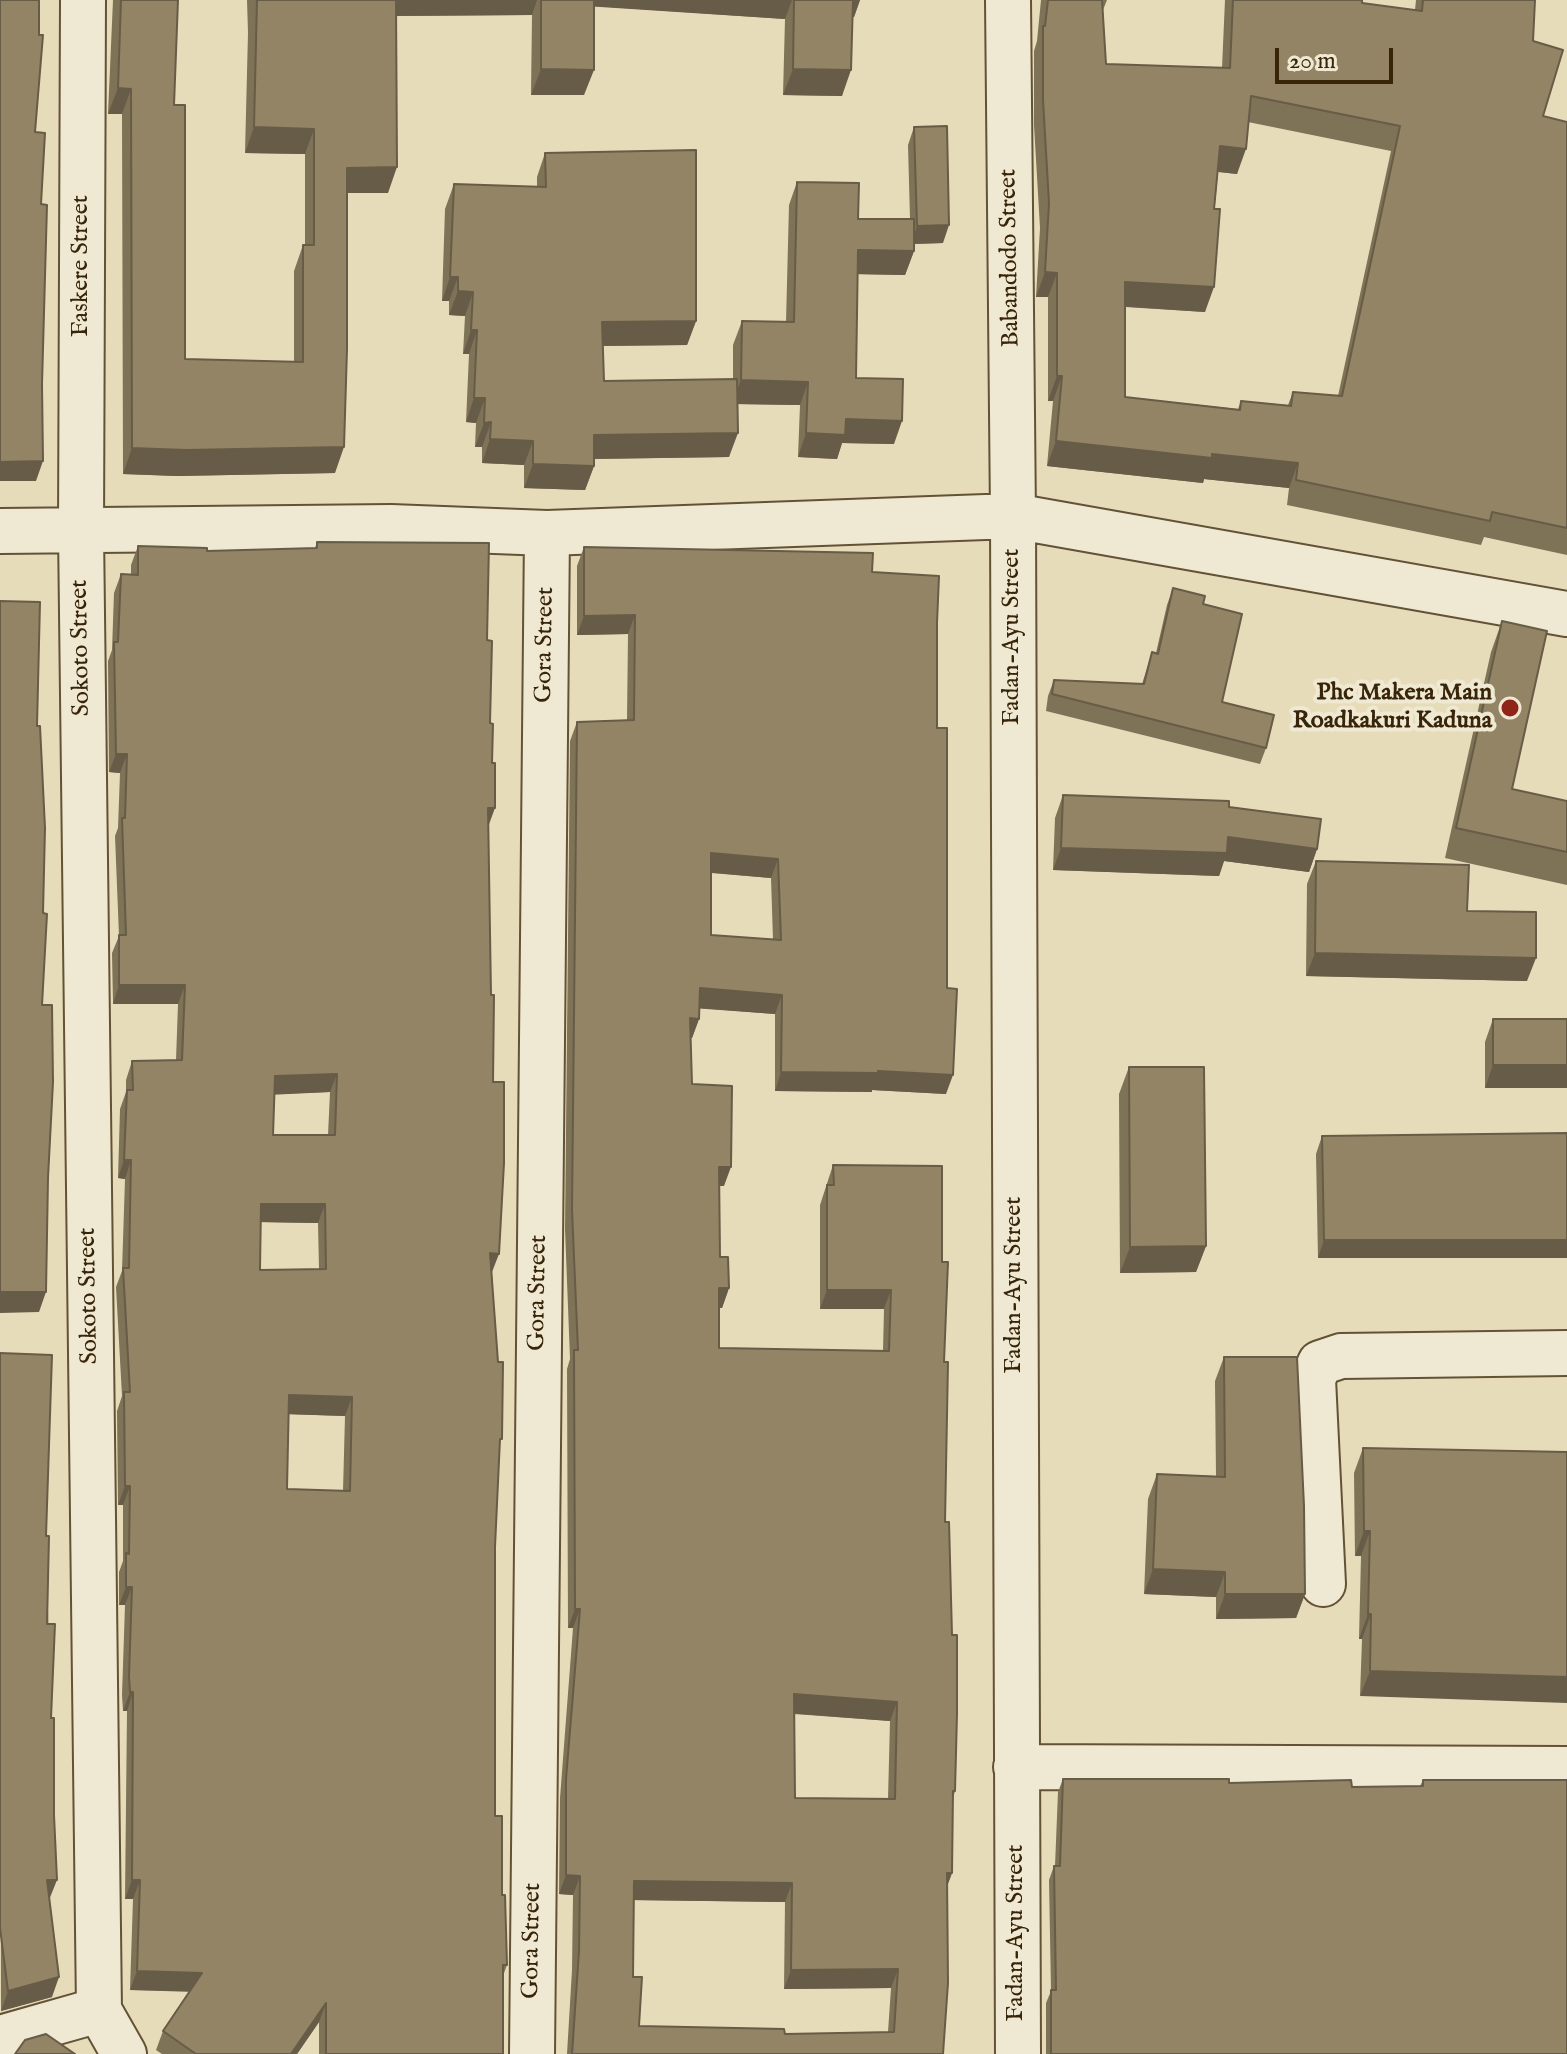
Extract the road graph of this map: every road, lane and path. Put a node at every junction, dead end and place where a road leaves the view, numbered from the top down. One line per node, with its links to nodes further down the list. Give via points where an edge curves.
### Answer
1 (83, 0): 5 (street, Faskere Street)
2 (1008, 0): 3 (street, Babandodo Street)
3 (1013, 516): 6 (street); 7 (street); 10 (street, Fadan-Ayu Street)
4 (0, 531): 5 (street)
5 (81, 531): 6 (street, via 391,527); 12 (street, Sokoto Street)
6 (547, 533): 15 (street, Gora Street)
7 (1567, 614)
8 (1567, 1353): 9 (street, via 1341,1356 1320,1363 1313,1379)
9 (1323, 1584)
10 (1016, 1767): 11 (street); 16 (street, Fadan-Ayu Street)
11 (1567, 1769)
12 (99, 2010): 13 (street); 14 (street, Sokoto Street)
13 (0, 2038)
14 (124, 2054)
15 (532, 2054)
16 (1018, 2054)

